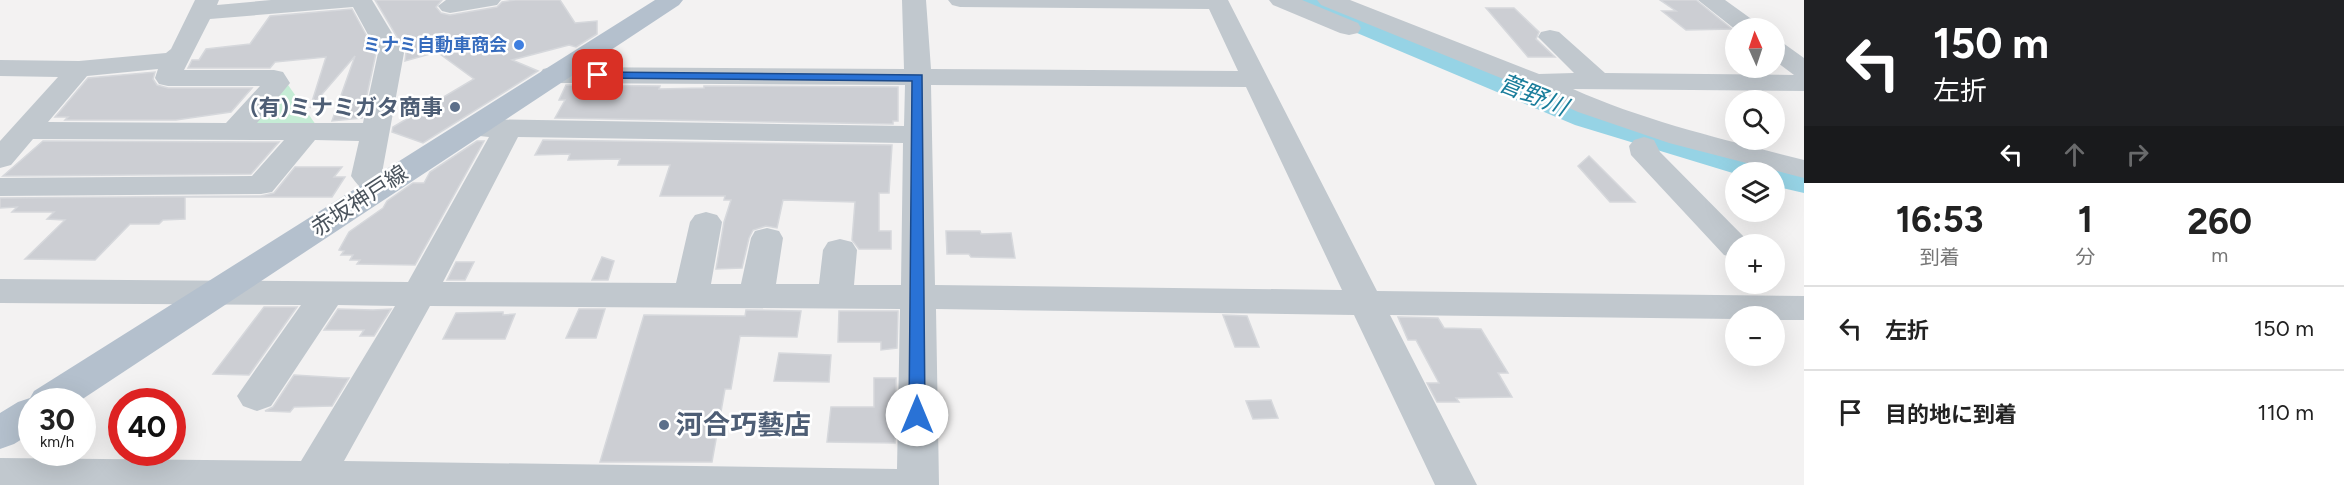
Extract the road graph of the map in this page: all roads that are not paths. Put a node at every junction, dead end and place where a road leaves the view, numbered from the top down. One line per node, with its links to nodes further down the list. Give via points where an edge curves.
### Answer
1 (356, 0): 11 (street); 32 (street, via 362,2 391,53)
2 (489, 0): 12 (street)
3 (671, 0): 21 (main road, 赤坂神戸線)
4 (914, 0): 22 (street)
5 (960, 0): 10 (street)
6 (1281, 0): 34 (street)
7 (1329, 0): 14 (street)
8 (1377, 0): 14 (street)
9 (1710, 0): 13 (street)
10 (1217, 1): 23 (street)
11 (204, 6): 17 (street, via 182,52)
12 (450, 6)
13 (1734, 18)
14 (1392, 25): 24 (street)
15 (1550, 37): 25 (street)
16 (1785, 56): 20 (street)
17 (174, 60): 19 (street); 30 (street, via 168,78 273,78 277,83)
18 (0, 68): 19 (street)
19 (79, 69): 29 (street)
20 (1804, 70)
21 (552, 75): 22 (street); 27 (main road, 赤坂神戸線)
22 (918, 77): 23 (street); 33 (street)
23 (1255, 80): 54 (street)
24 (1532, 81): 25 (street); 37 (street, via 1588,106 1679,137)
25 (1598, 81): 26 (street)
26 (1804, 83)
27 (471, 128): 28 (street); 40 (main road, 赤坂神戸線)
28 (508, 129): 33 (street); 49 (street)
29 (25, 130): 30 (street); 35 (street)
30 (236, 130): 31 (street)
31 (307, 132): 32 (street); 39 (street, via 261,185)
32 (374, 132): 40 (street, via 366,177)
33 (917, 135): 53 (street)
34 (1644, 146): 36 (street); 43 (street, via 1646,155)
35 (0, 159)
36 (1725, 169)
37 (1804, 169)
38 (1785, 184): 41 (street)
39 (0, 187)
40 (380, 187): 47 (main road, 赤坂神戸線)
41 (1804, 188)
42 (706, 222): 50 (street)
43 (1725, 236)
44 (767, 238): 51 (street)
45 (840, 250): 52 (street)
46 (0, 291): 47 (street)
47 (216, 294): 48 (street); 56 (main road, 赤坂神戸線)
48 (327, 294): 49 (street); 57 (street)
49 (419, 294): 50 (street); 61 (street)
50 (691, 296): 51 (street)
51 (756, 296): 52 (street)
52 (835, 297): 53 (street)
53 (916, 297): 54 (street); 63 (street)
54 (1365, 303): 55 (street); 64 (street)
55 (1793, 304)
56 (70, 388)
57 (257, 396)
58 (18, 421): 59 (main road)
59 (0, 433)
60 (0, 475): 61 (street)
61 (311, 482): 62 (street)
62 (893, 485)
63 (918, 485)
64 (1456, 485)

